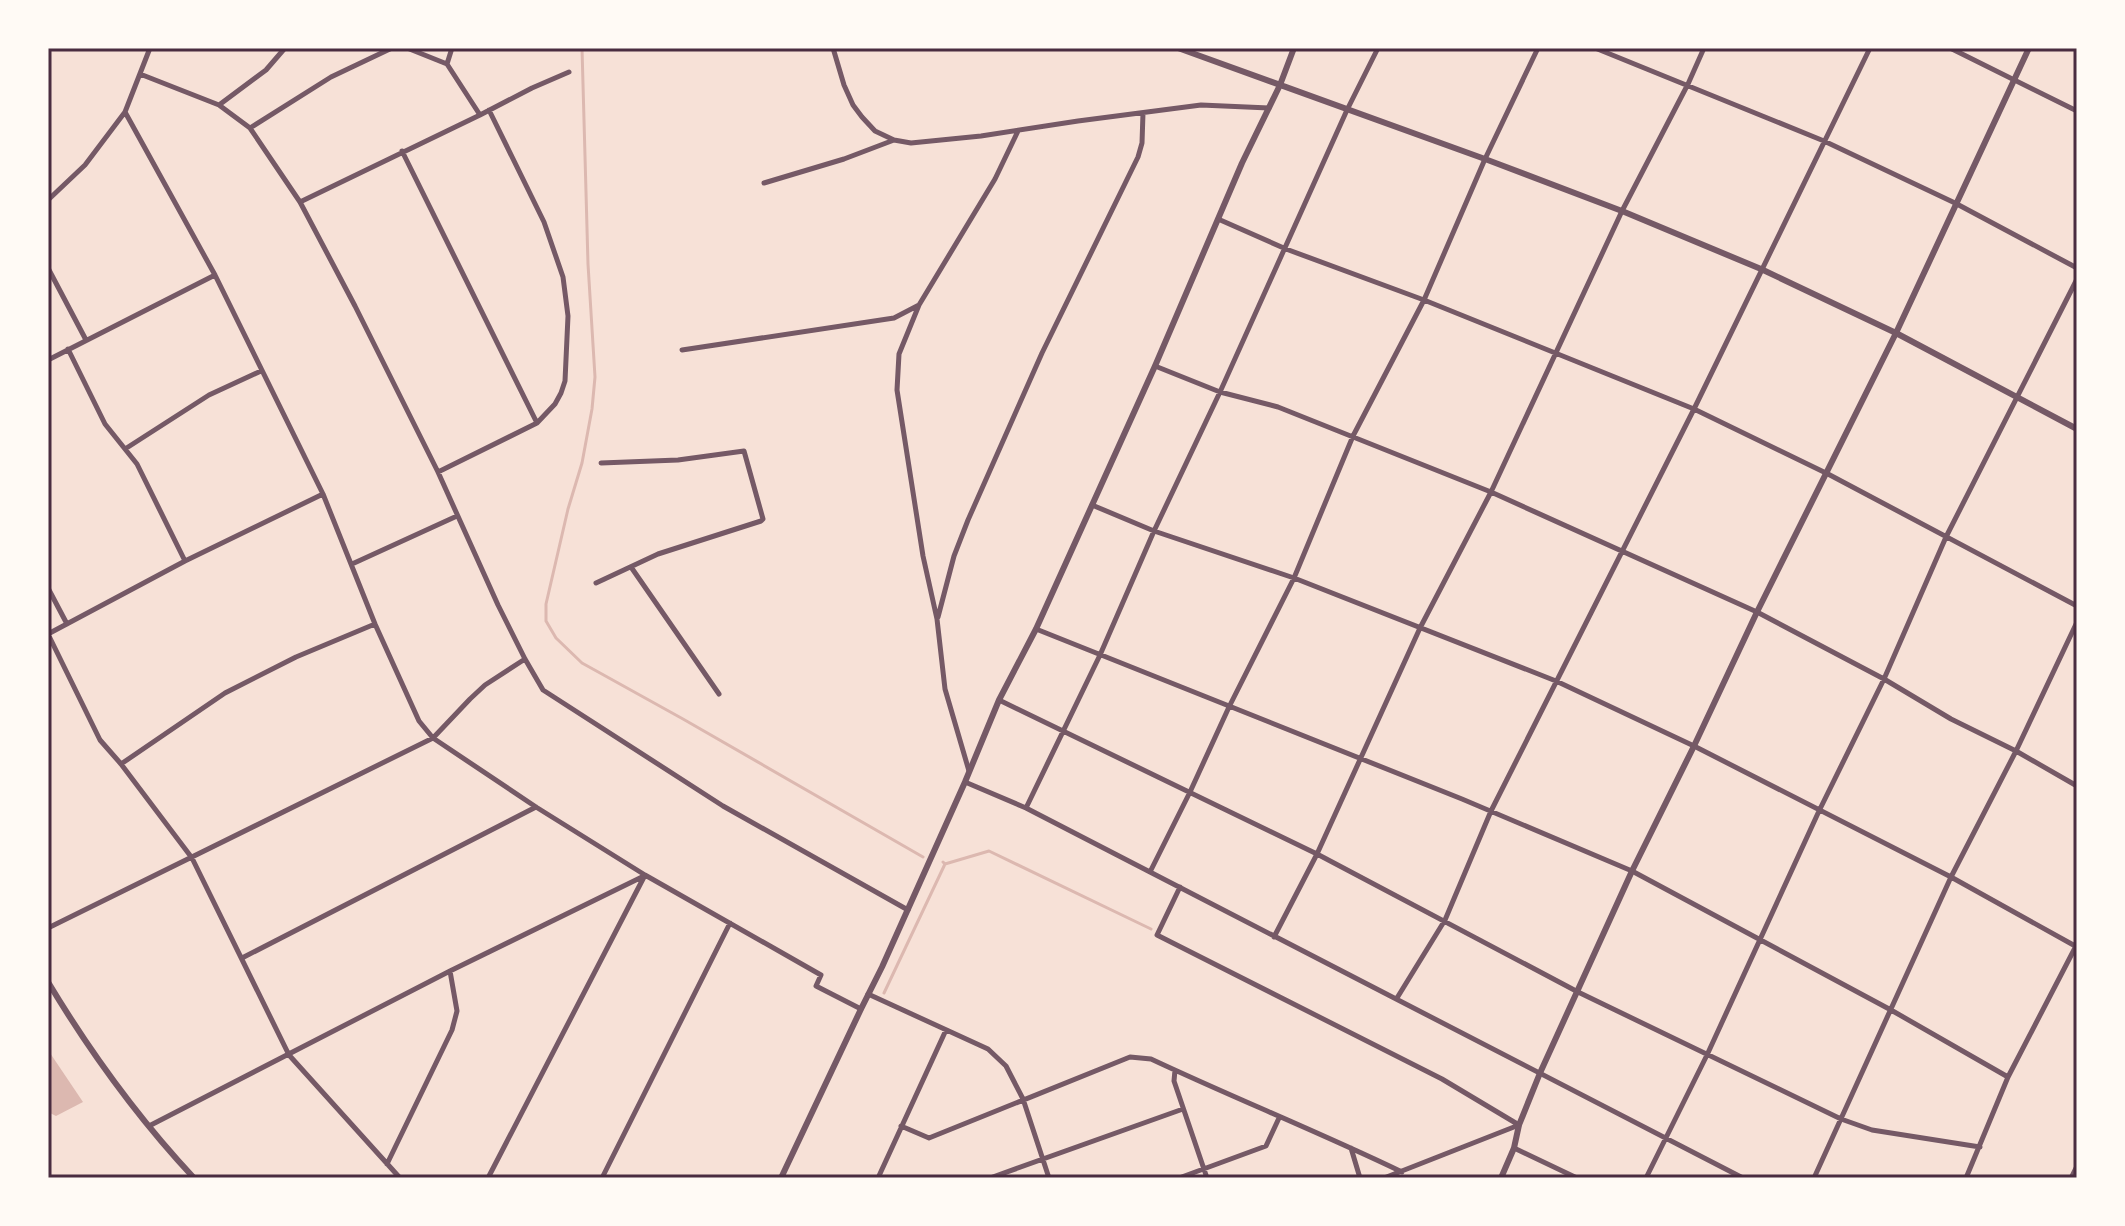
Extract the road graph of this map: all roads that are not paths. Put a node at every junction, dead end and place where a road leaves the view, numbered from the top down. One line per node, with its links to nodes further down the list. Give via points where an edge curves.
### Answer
1 (150, 48): 18 (street)
2 (285, 48): 22 (street, via 266,70)
3 (392, 48): 30 (street, via 331,77)
4 (407, 48): 16 (street)
5 (452, 48): 16 (street)
6 (833, 48): 32 (street, via 853,105 875,131)
7 (1178, 48): 21 (street)
8 (1294, 48): 21 (street)
9 (1378, 48): 25 (street)
10 (1538, 48): 35 (street)
11 (1595, 48): 20 (street)
12 (1704, 48): 20 (street)
13 (1870, 48): 33 (street)
14 (1950, 48): 19 (street)
15 (2029, 48): 19 (street)
16 (447, 64): 29 (street)
17 (569, 72): 24 (street)
18 (140, 74): 22 (street); 27 (street)
19 (2014, 79): 26 (street); 39 (street)
20 (1688, 84): 33 (street); 40 (street)
21 (1280, 85): 23 (street); 25 (street)
22 (219, 105): 30 (street)
23 (1269, 108): 28 (street, via 1201,105); 41 (street)
24 (489, 110): 29 (street); 61 (street, via 544,222 563,277 568,316 565,381 555,404)
25 (1347, 110): 35 (street); 42 (street)
26 (2077, 111)
27 (125, 112): 37 (street, via 85,165); 46 (street)
28 (1143, 113): 31 (street); 83 (street, via 1138,157 968,520)
29 (480, 115): 34 (street)
30 (250, 128): 38 (street)
31 (1018, 131): 32 (street, via 911,143); 49 (street)
32 (894, 140): 36 (street)
33 (1824, 141): 39 (street); 45 (street)
34 (402, 151): 38 (street); 61 (street)
35 (1485, 159): 40 (street); 48 (street)
36 (764, 183)
37 (48, 200)
38 (300, 202): 66 (street)
39 (1955, 203): 44 (street); 50 (street)
40 (1622, 211): 45 (street); 54 (street)
41 (1218, 219): 42 (street); 56 (street)
42 (1286, 249): 48 (street); 58 (street)
43 (48, 268): 51 (street)
44 (2077, 268)
45 (1761, 269): 50 (street); 60 (street)
46 (215, 275): 51 (street); 57 (street)
47 (2077, 279): 59 (street)
48 (1424, 300): 54 (street); 63 (street)
49 (919, 305): 53 (street, via 894,318); 83 (street, via 899,354 897,390)
50 (1896, 333): 59 (street); 67 (street)
51 (86, 340): 52 (street)
52 (68, 349): 55 (street); 64 (street, via 105,424)
53 (682, 350)
54 (1556, 353): 60 (street); 68 (street)
55 (48, 360)
56 (1155, 366): 58 (street); 70 (street)
57 (261, 371): 64 (street, via 209,395); 69 (street)
58 (1220, 392): 63 (street); 72 (street)
59 (2018, 397): 62 (street); 73 (street)
60 (1694, 409): 67 (street); 74 (street)
61 (537, 423): 66 (street)
62 (2077, 429)
63 (1353, 436): 68 (street); 78 (street)
64 (125, 449): 75 (street)
65 (601, 463): 77 (street, via 744,451 763,519)
66 (438, 472): 71 (street)
67 (1828, 474): 73 (street); 82 (street)
68 (1491, 492): 74 (street); 87 (street)
69 (323, 494): 75 (street); 76 (street)
70 (1092, 505): 72 (street); 88 (street)
71 (457, 516): 76 (street); 91 (street)
72 (1154, 531): 78 (street); 90 (street)
73 (1946, 537): 81 (street); 92 (street)
74 (1621, 550): 82 (street); 93 (street)
75 (185, 561): 85 (street)
76 (352, 564): 86 (street)
77 (631, 567): 79 (street); 94 (street)
78 (1294, 578): 87 (street); 96 (street)
79 (596, 583)
80 (48, 588): 85 (street)
81 (2077, 606)
82 (1757, 612): 92 (street); 99 (street)
83 (937, 619): 103 (street, via 945,689)
84 (2077, 622): 100 (street)
85 (67, 624): 89 (street)
86 (375, 624): 98 (street, via 419,721); 102 (street, via 225,693)
87 (1420, 628): 93 (street); 101 (street)
88 (1036, 629): 90 (street); 95 (street)
89 (48, 634): 102 (street, via 100,740)
90 (1100, 655): 96 (street); 97 (street)
91 (525, 659): 98 (street, via 485,685); 118 (street, via 543,690 723,806)
92 (1884, 679): 100 (street); 110 (street)
93 (1556, 681): 99 (street); 109 (street)
94 (719, 694)
95 (999, 700): 97 (street); 103 (street)
96 (1229, 707): 101 (street); 106 (street)
97 (1063, 731): 106 (street); 108 (street)
98 (433, 738): 107 (street); 112 (street)
99 (1694, 746): 110 (street); 113 (street)
100 (2016, 751): 105 (street); 116 (street)
101 (1360, 759): 109 (street); 111 (street)
102 (121, 764): 112 (street)
103 (969, 772): 104 (street)
104 (965, 782): 108 (street); 118 (street)
105 (2077, 786)
106 (1190, 792): 111 (street); 114 (street)
107 (536, 807): 115 (street); 125 (street)
108 (1026, 808): 114 (street)
109 (1491, 811): 113 (street); 119 (street)
110 (1819, 811): 116 (street); 123 (street)
111 (1317, 854): 119 (street); 122 (street)
112 (192, 858): 121 (street); 125 (street)
113 (1632, 871): 123 (street); 128 (street)
114 (1150, 872): 117 (street)
115 (645, 875): 120 (street); 126 (street); 157 (street)
116 (1951, 877): 124 (street); 132 (street)
117 (1180, 887): 122 (street); 143 (street, via 1157,935 1442,1079)
118 (908, 910): 129 (street)
119 (1445, 920): 128 (street); 130 (street)
120 (730, 923): 131 (street, via 821,975 816,986); 158 (street)
121 (48, 928)
122 (1274, 937): 130 (street)
123 (1760, 941): 132 (street); 135 (street)
124 (2077, 945): 138 (street)
125 (242, 958): 134 (street)
126 (450, 971): 134 (street); 151 (street, via 457,1011 452,1030)
127 (48, 982): 144 (street)
128 (1578, 992): 135 (street); 137 (street)
129 (868, 994): 131 (street); 133 (street)
130 (1397, 998): 137 (street)
131 (861, 1009): 159 (street)
132 (1891, 1010): 138 (street); 142 (street)
133 (946, 1030): 139 (street, via 988,1049 1006,1066); 145 (street)
134 (289, 1055): 144 (street); 151 (street)
135 (1707, 1055): 142 (street); 146 (street)
136 (1175, 1070): 139 (street, via 1130,1057); 140 (street); 141 (street)
137 (1540, 1073): 143 (street); 146 (street)
138 (2008, 1077): 148 (street)
139 (1023, 1099): 145 (street, via 929,1138); 150 (street)
140 (1183, 1109): 150 (street); 153 (street)
141 (1279, 1118): 147 (street); 153 (street, via 1266,1146)
142 (1841, 1119): 148 (street, via 1872,1130); 171 (street)
143 (1519, 1125): 149 (street); 154 (street)
144 (149, 1126): 155 (street)
145 (901, 1126): 160 (street)
146 (1667, 1138): 169 (street); 170 (street)
147 (1351, 1147): 154 (street); 165 (street)
148 (1980, 1147): 172 (street)
149 (1514, 1148): 167 (street); 168 (street)
150 (1043, 1160): 161 (street); 162 (street)
151 (387, 1164): 156 (street)
152 (2077, 1166): 173 (street)
153 (1204, 1169): 163 (street); 164 (street)
154 (1402, 1172): 166 (street)
155 (194, 1178)
156 (400, 1178)
157 (488, 1178)
158 (602, 1178)
159 (781, 1178)
160 (878, 1178)
161 (990, 1178)
162 (1049, 1178)
163 (1179, 1178)
164 (1207, 1178)
165 (1360, 1178)
166 (1384, 1178)
167 (1501, 1178)
168 (1577, 1178)
169 (1646, 1178)
170 (1743, 1178)
171 (1814, 1178)
172 (1966, 1178)
173 (2071, 1178)

